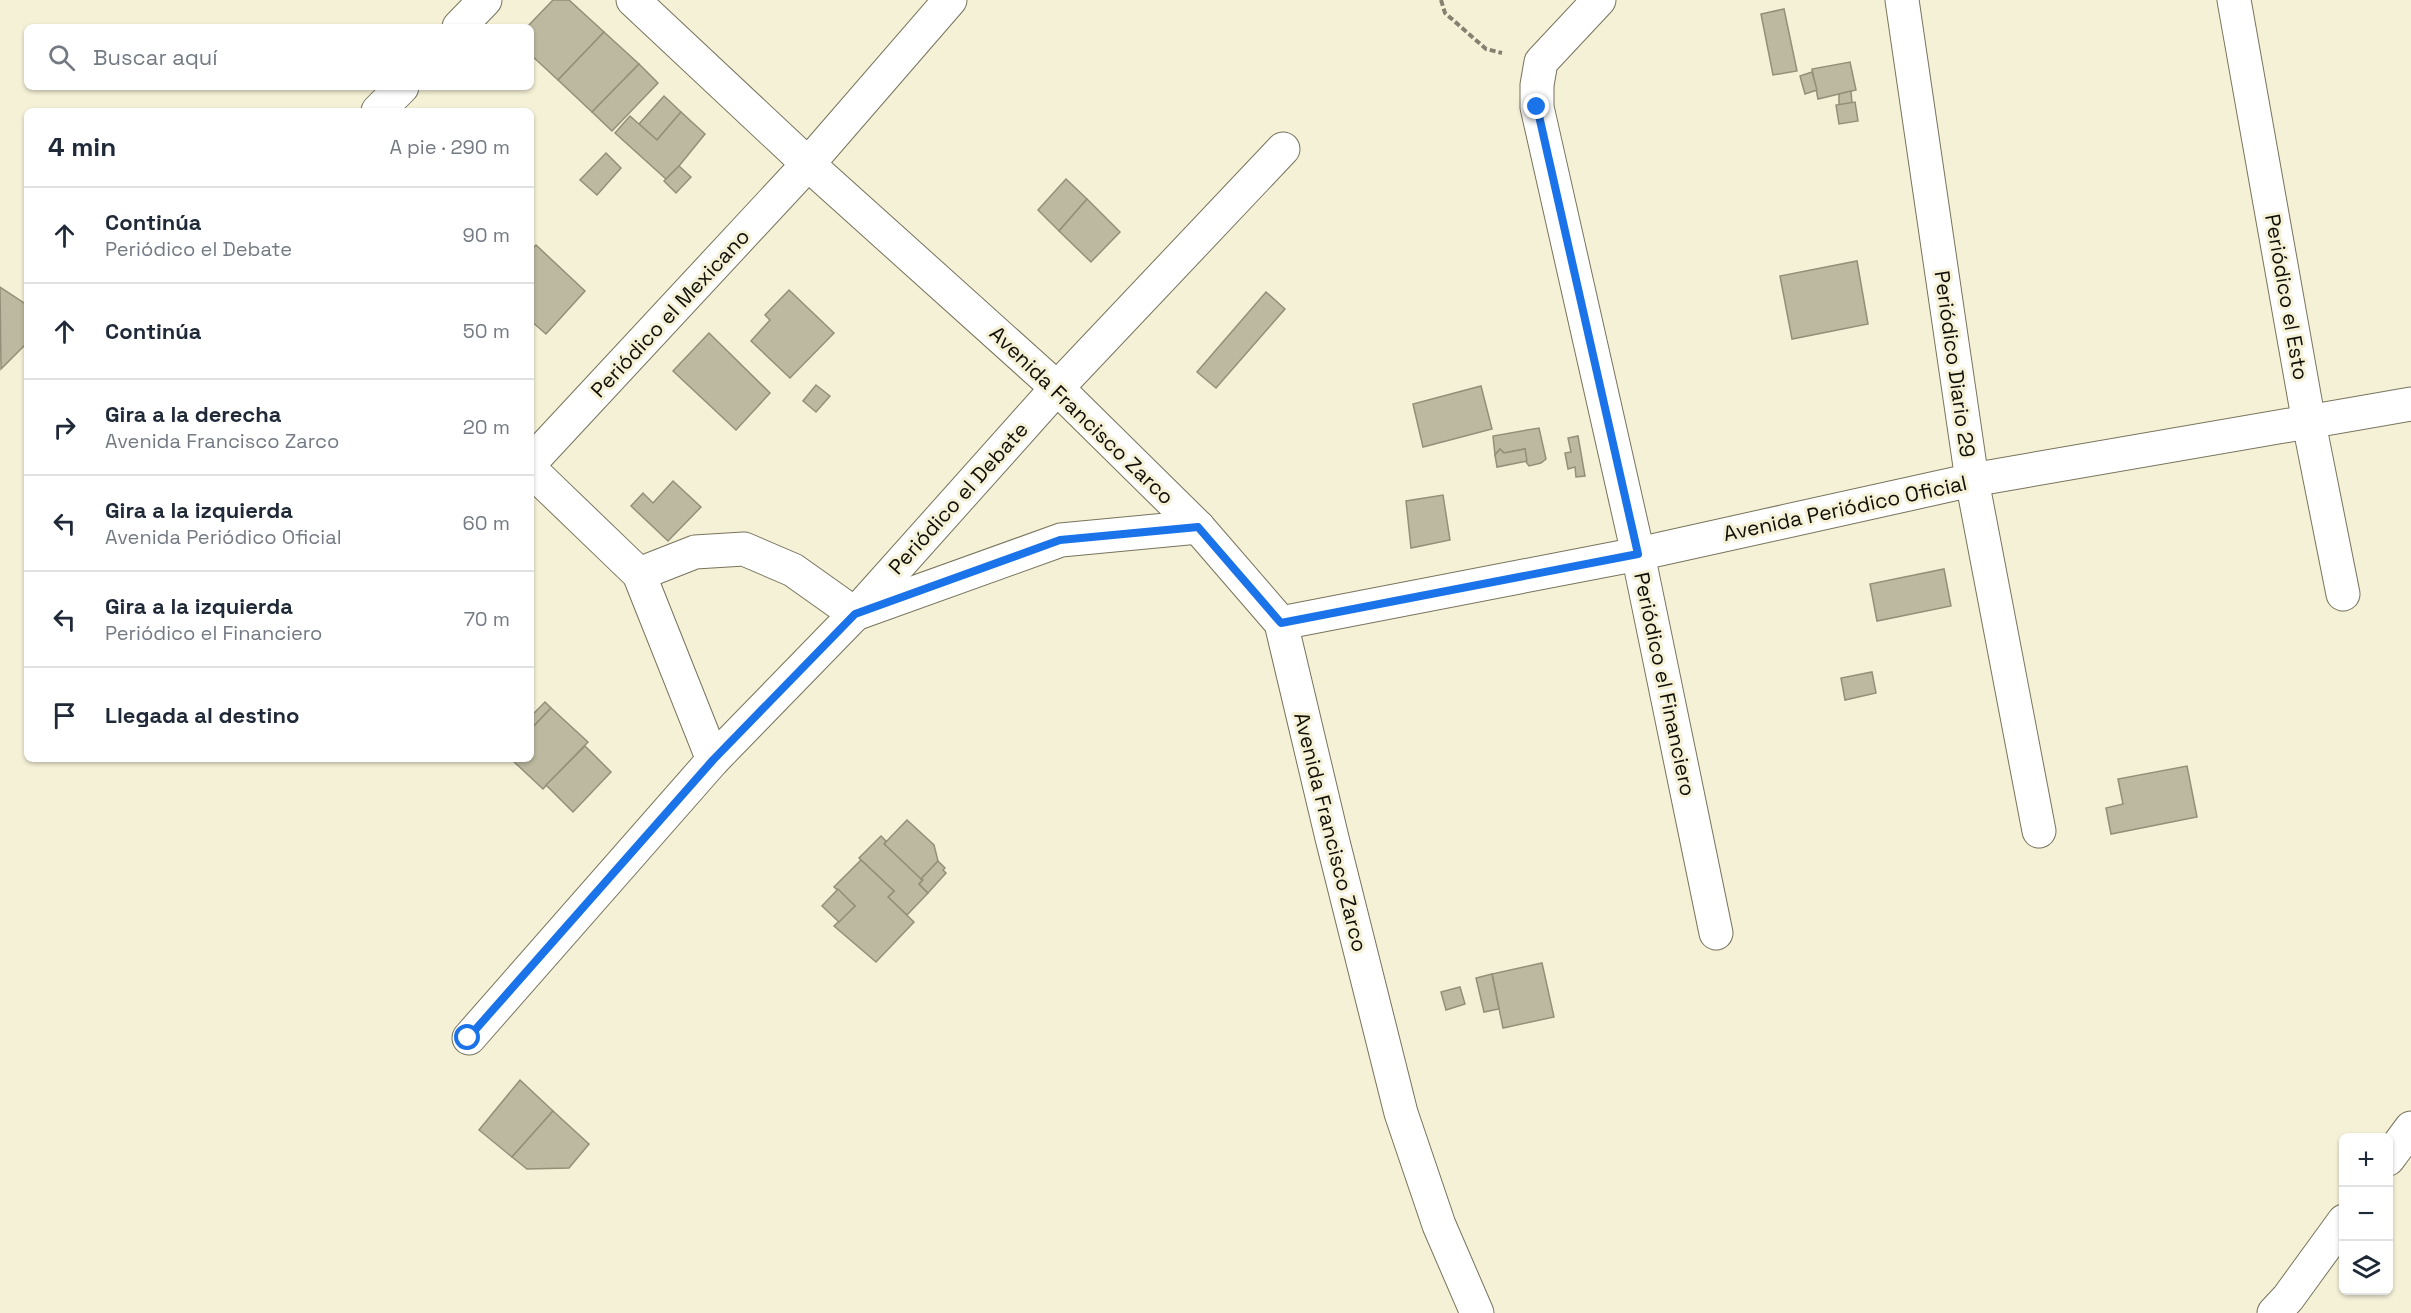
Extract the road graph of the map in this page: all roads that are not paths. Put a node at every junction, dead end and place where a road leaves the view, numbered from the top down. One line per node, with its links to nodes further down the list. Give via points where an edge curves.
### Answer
1 (486, 0): 7 (street)
2 (633, 0): 11 (street, Avenida Francisco Zarco)
3 (950, 0): 11 (street, Periódico el Mexicano)
4 (1599, 0): 19 (street, Periódico el Financiero, via 1541,62 1537,107)
5 (1902, 0): 17 (street, Periódico Diario 29)
6 (2234, 0): 14 (street, Periódico el Esto)
7 (462, 24)
8 (399, 90): 9 (street)
9 (381, 108)
10 (1283, 149): 12 (street, Periódico el Debate)
11 (808, 164): 12 (street, Avenida Francisco Zarco); 15 (street, Periódico el Mexicano)
12 (1058, 388): 18 (street, Avenida Francisco Zarco); 22 (street, Periódico el Debate)
13 (2411, 404): 14 (street, Avenida Periódico Oficial)
14 (2309, 423): 17 (street, Avenida Periódico Oficial); 21 (street, Periódico el Esto)
15 (534, 459)
16 (534, 473): 20 (street)
17 (1972, 480): 19 (street, Avenida Periódico Oficial); 25 (street, Periódico Diario 29)
18 (1198, 527): 22 (street, via 1060,540); 23 (street, Avenida Francisco Zarco)
19 (1638, 554): 23 (street, Avenida Periódico Oficial); 26 (street, Periódico el Financiero)
20 (639, 574): 22 (street, via 695,552 744,549 793,570); 24 (street)
21 (2343, 594)
22 (855, 614): 24 (street, Periódico el Debate)
23 (1281, 623): 31 (street, Avenida Francisco Zarco, via 1401,1113 1438,1225)
24 (713, 760): 27 (street, Periódico el Debate)
25 (2039, 831)
26 (1716, 933)
27 (468, 1038)
28 (2411, 1128): 29 (street)
29 (2393, 1152)
30 (2339, 1227): 32 (street)
31 (1477, 1313)
32 (2274, 1313)

